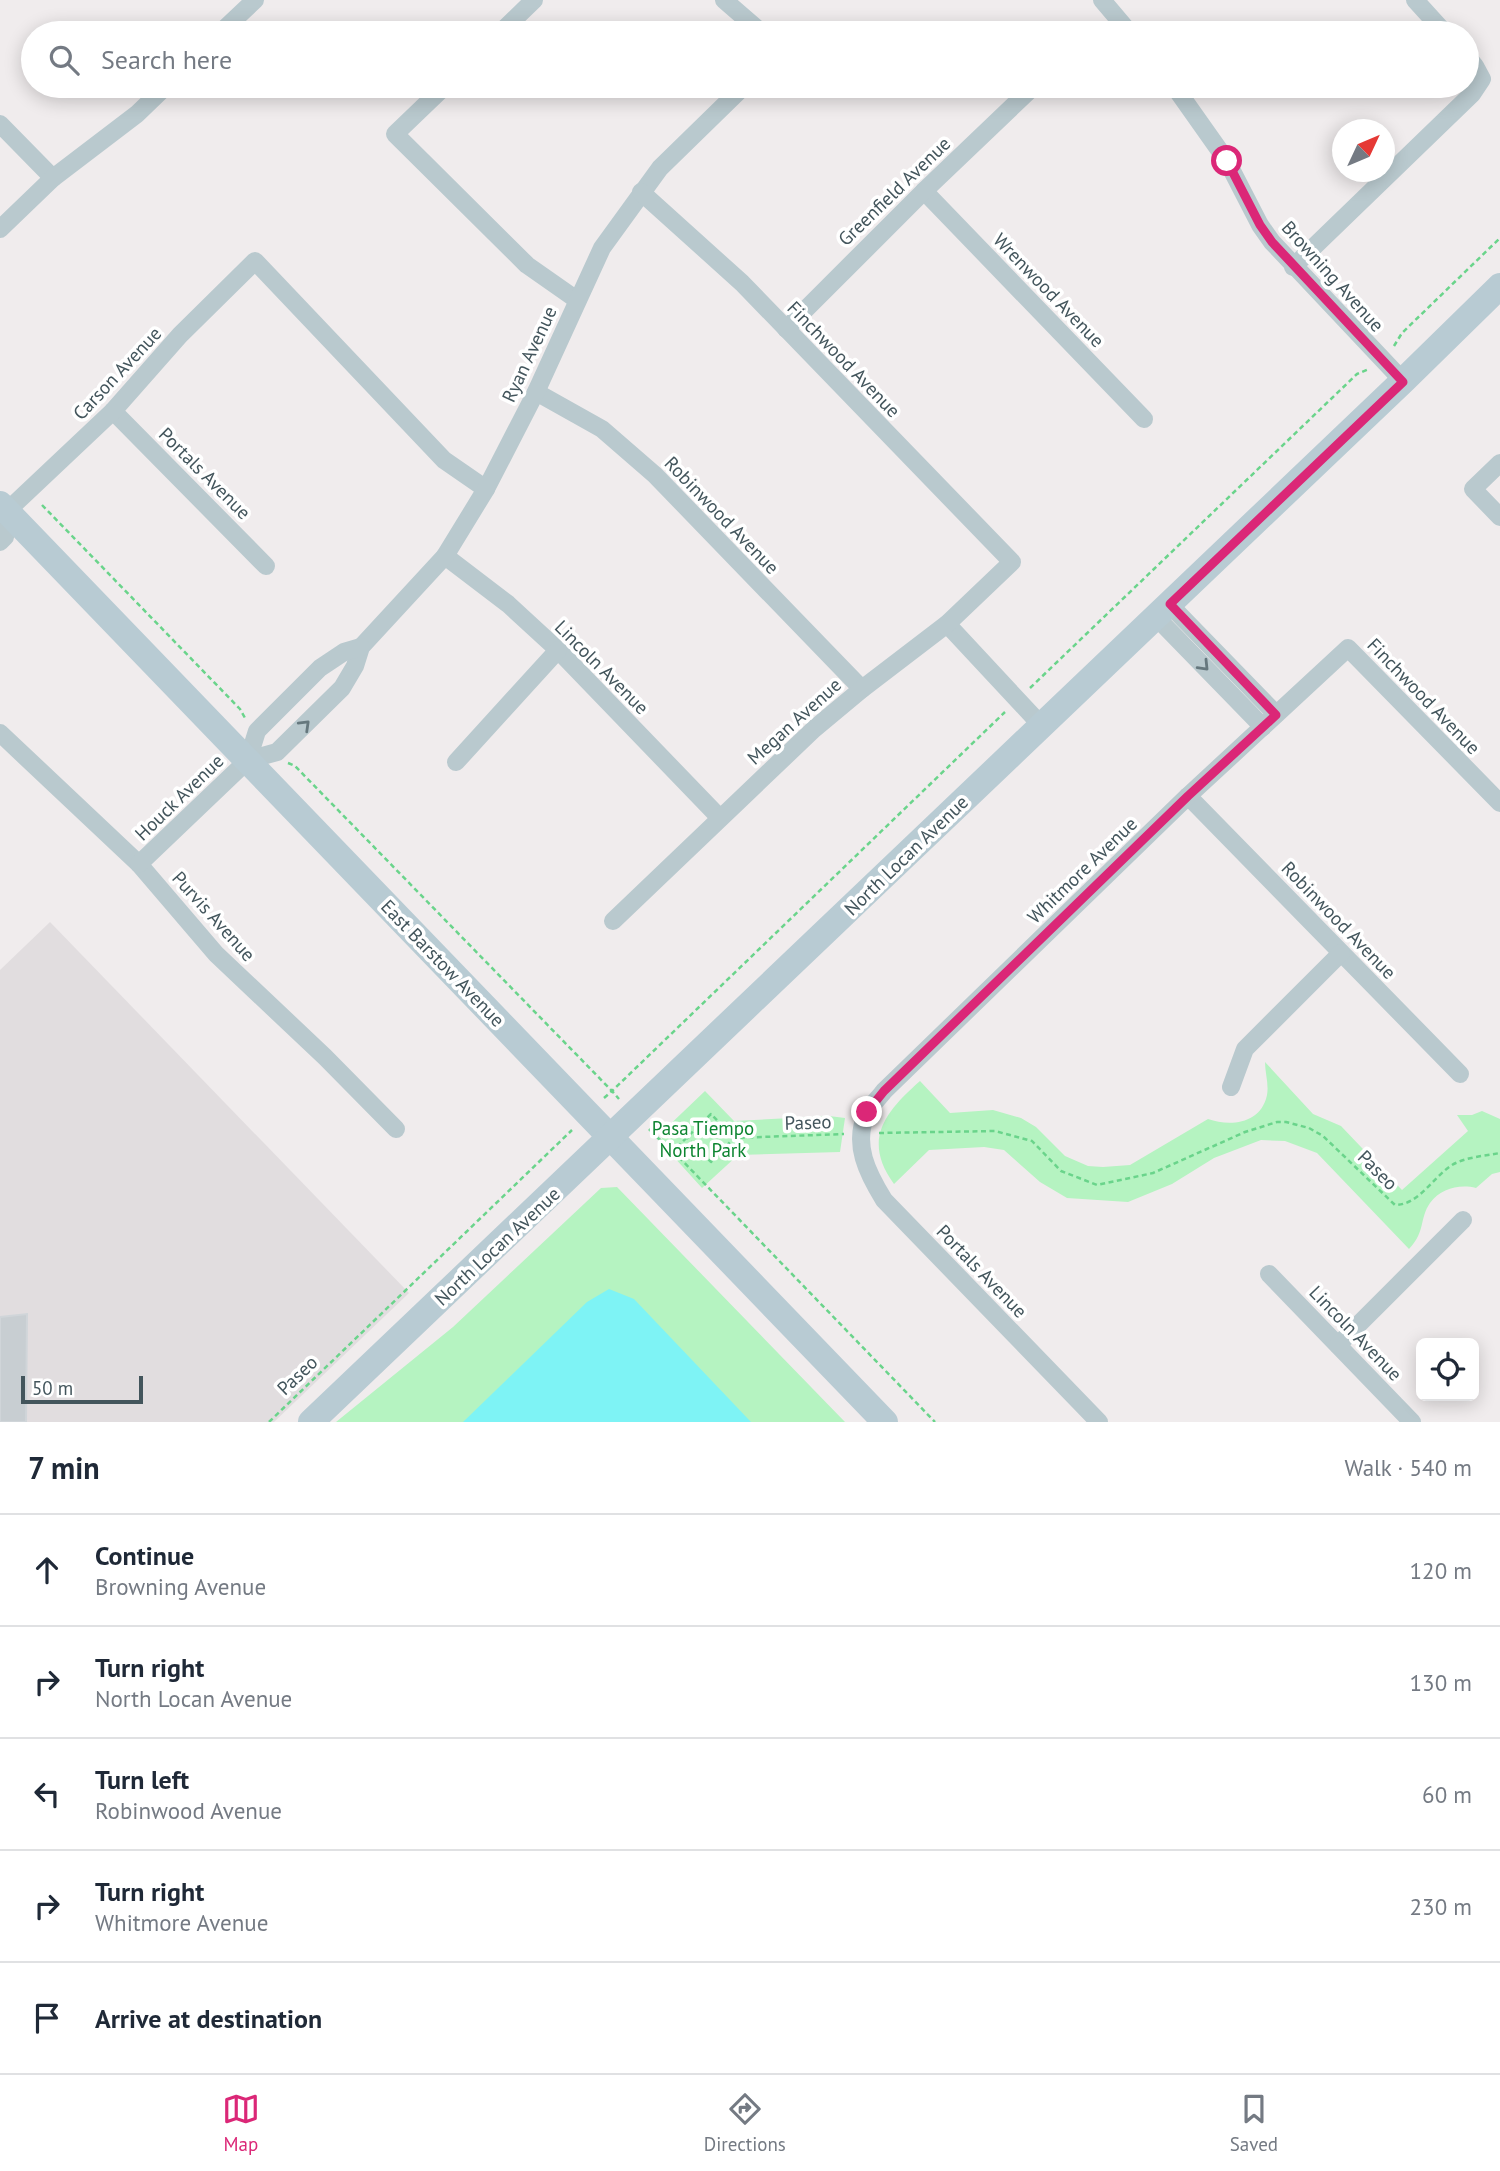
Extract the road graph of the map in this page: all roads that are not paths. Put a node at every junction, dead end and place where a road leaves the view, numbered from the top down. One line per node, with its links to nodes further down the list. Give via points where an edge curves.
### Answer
1 (255, 0): 6 (street)
2 (534, 0): 7 (street)
3 (724, 0): 8 (street)
4 (1102, 0): 9 (street)
5 (1415, 0): 10 (street)
6 (233, 21)
7 (512, 21)
8 (748, 21)
9 (1115, 21)
10 (1435, 21)
11 (154, 98): 18 (street)
12 (432, 98): 24 (street, via 395,134 527,265)
13 (732, 98): 20 (street, Ryan Avenue)
14 (1021, 98): 19 (street, Greenfield Avenue)
15 (1182, 98): 22 (street, Browning Avenue, via 1227,161 1260,225)
16 (1468, 98): 22 (street)
17 (0, 124): 18 (street)
18 (53, 178): 21 (street)
19 (924, 191): 25 (street, Greenfield Avenue); 29 (street, Wrenwood Avenue)
20 (641, 192): 24 (street, Ryan Avenue, via 602,248); 25 (street, Finchwood Avenue)
21 (0, 229)
22 (1293, 267): 26 (street, Browning Avenue)
23 (1500, 286): 26 (street, North Locan Avenue)
24 (577, 300): 27 (street, Ryan Avenue)
25 (786, 329): 36 (street, Finchwood Avenue)
26 (1403, 382): 38 (street, North Locan Avenue)
27 (537, 392): 31 (street, Ryan Avenue); 43 (street, Robinwood Avenue, via 601,429 655,475)
28 (113, 411): 31 (street, Carson Avenue, via 180,335 255,261 444,460); 32 (street, Carson Avenue); 37 (street, Portals Avenue)
29 (1144, 419)
30 (1500, 463): 33 (street, via 1473,489)
31 (486, 489): 35 (street, Ryan Avenue)
32 (2, 509): 34 (street, via 5,537); 47 (street, East Barstow Avenue)
33 (1500, 517)
34 (0, 542)
35 (445, 556): 40 (street, Ryan Avenue); 42 (street, Lincoln Avenue)
36 (1012, 562): 39 (street, Megan Avenue)
37 (266, 566)
38 (1163, 611): 44 (street); 45 (street, North Locan Avenue)
39 (947, 624): 43 (street, Megan Avenue); 45 (street)
40 (361, 647): 47 (street, Ryan Avenue, via 320,668 257,731); 47 (street, Ryan Avenue, one-way to 40, via 277,752 342,688)
41 (1348, 648): 44 (street, Whitmore Avenue); 50 (street, Finchwood Avenue)
42 (558, 650): 48 (street); 51 (street, Lincoln Avenue)
43 (862, 689): 51 (street, Megan Avenue)
44 (1269, 721): 49 (street, Whitmore Avenue)
45 (1041, 725): 59 (street, North Locan Avenue)
46 (0, 733): 52 (street, Purvis Avenue)
47 (248, 760): 52 (street, Houck Avenue); 59 (street, East Barstow Avenue)
48 (456, 762)
49 (1188, 796): 54 (street, Robinwood Avenue); 58 (street, Whitmore Avenue, via 884,1091 867,1112)
50 (1500, 803)
51 (720, 818): 53 (street, Megan Avenue)
52 (139, 864): 57 (street, Purvis Avenue, via 216,954)
53 (613, 921)
54 (1341, 953): 55 (street, Robinwood Avenue); 56 (street, via 1245,1049)
55 (1460, 1074)
56 (1231, 1087)
57 (396, 1129)
58 (861, 1134): 65 (street, Portals Avenue, via 865,1169 884,1200)
59 (611, 1138): 63 (street, North Locan Avenue); 64 (street, East Barstow Avenue)
60 (1463, 1220): 62 (street)
61 (1269, 1274): 62 (street, Lincoln Avenue)
62 (1338, 1345): 66 (street, Lincoln Avenue)
63 (312, 1422)
64 (885, 1422)
65 (1099, 1422)
66 (1412, 1422)

